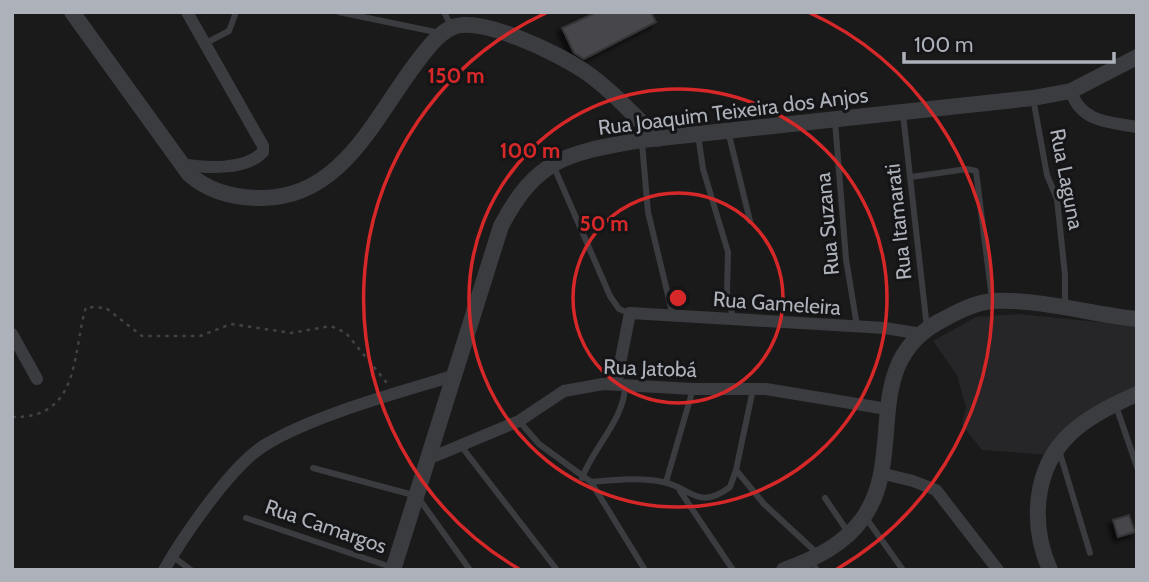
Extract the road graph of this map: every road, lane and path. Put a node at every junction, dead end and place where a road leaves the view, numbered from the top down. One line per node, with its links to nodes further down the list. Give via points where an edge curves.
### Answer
1 (72, 12): 18 (street)
2 (187, 12): 7 (street)
3 (236, 12): 7 (lane, via 229,31)
4 (339, 12): 6 (lane)
5 (444, 12): 6 (lane)
6 (447, 31): 16 (street, via 478,26 560,57 614,96); 18 (street, via 424,54 334,174 305,191 262,198 222,193 198,182)
7 (206, 43): 18 (street, via 263,152 241,164)
8 (1137, 57): 9 (street, Rua Joaquim Teixeira dos Anjos)
9 (1071, 91): 10 (street, Rua Joaquim Teixeira dos Anjos); 13 (street, via 1075,105 1088,116)
10 (1033, 98): 11 (street, Rua Joaquim Teixeira dos Anjos); 22 (lane, Rua Laguna, via 1046,175 1057,199)
11 (903, 112): 12 (street, Rua Joaquim Teixeira dos Anjos); 19 (lane, Rua Itamarati)
12 (835, 118): 14 (street, Rua Joaquim Teixeira dos Anjos); 27 (lane, Rua Suzana, via 846,259)
13 (1137, 127)
14 (727, 131): 15 (street, Rua Joaquim Teixeira dos Anjos); 20 (lane)
15 (698, 135): 16 (street, Rua Joaquim Teixeira dos Anjos); 26 (lane, via 702,169 728,252 727,292)
16 (650, 140): 17 (street, Rua Joaquim Teixeira dos Anjos, via 593,149); 24 (lane, via 648,212)
17 (552, 162): 23 (lane, via 610,296 619,309); 30 (street, Rua Joaquim Teixeira dos Anjos, via 529,182 501,226)
18 (181, 164)
19 (911, 177): 21 (lane, via 967,169 976,172); 28 (lane, Rua Itamarati)
20 (750, 221)
21 (992, 301): 22 (street); 28 (street, via 966,307)
22 (1065, 309): 25 (street)
23 (630, 313): 24 (street, Rua Gameleira); 32 (street)
24 (673, 316): 26 (street, Rua Gameleira)
25 (1137, 319)
26 (733, 320): 27 (street, Rua Gameleira)
27 (857, 328): 28 (street, Rua Gameleira)
28 (925, 331): 38 (street, via 895,368)
29 (12, 334): 31 (street)
30 (453, 376): 35 (street); 43 (street, Rua Joaquim Teixeira dos Anjos)
31 (37, 379)
32 (620, 385): 33 (street, Rua Jatobá); 40 (street, Rua Jatobá, via 578,386); 48 (lane, via 619,410)
33 (693, 389): 34 (street, Rua Jatobá); 50 (lane)
34 (753, 389): 38 (street, Rua Jatobá); 46 (lane)
35 (396, 393): 39 (path, via 346,333 331,326 291,333 231,324 200,336 142,336 106,308 86,307 78,356 67,387 55,404 39,415); 58 (street, via 264,446 239,466)
36 (1137, 394): 37 (street)
37 (1115, 404): 42 (street, via 1080,425); 44 (lane)
38 (887, 409): 47 (street)
39 (13, 418)
40 (519, 421): 41 (street, Rua Jatobá); 48 (lane)
41 (461, 446): 43 (street, Rua Jatobá); 64 (lane)
42 (1058, 448): 57 (lane); 70 (street, via 1036,506 1037,534)
43 (428, 459): 52 (street, Rua Joaquim Teixeira dos Anjos)
44 (1137, 467)
45 (313, 468): 52 (lane)
46 (737, 470): 51 (lane, via 730,487 721,493 695,498); 59 (lane)
47 (880, 473): 54 (street); 69 (street, via 936,490)
48 (582, 478): 49 (lane)
49 (590, 482): 50 (lane); 65 (lane)
50 (666, 482): 51 (lane)
51 (679, 490): 66 (lane)
52 (417, 496): 60 (street, Rua Joaquim Teixeira dos Anjos); 63 (lane)
53 (825, 498): 56 (lane)
54 (865, 516): 56 (street); 68 (lane)
55 (246, 518): 60 (lane, Rua Camargos)
56 (849, 534): 59 (street)
57 (1090, 553)
58 (172, 556): 61 (street); 62 (lane)
59 (815, 562): 67 (street)
60 (394, 569)
61 (164, 570)
62 (191, 570)
63 (470, 570)
64 (557, 570)
65 (645, 570)
66 (733, 570)
67 (784, 570)
68 (903, 570)
69 (998, 570)
70 (1050, 570)

